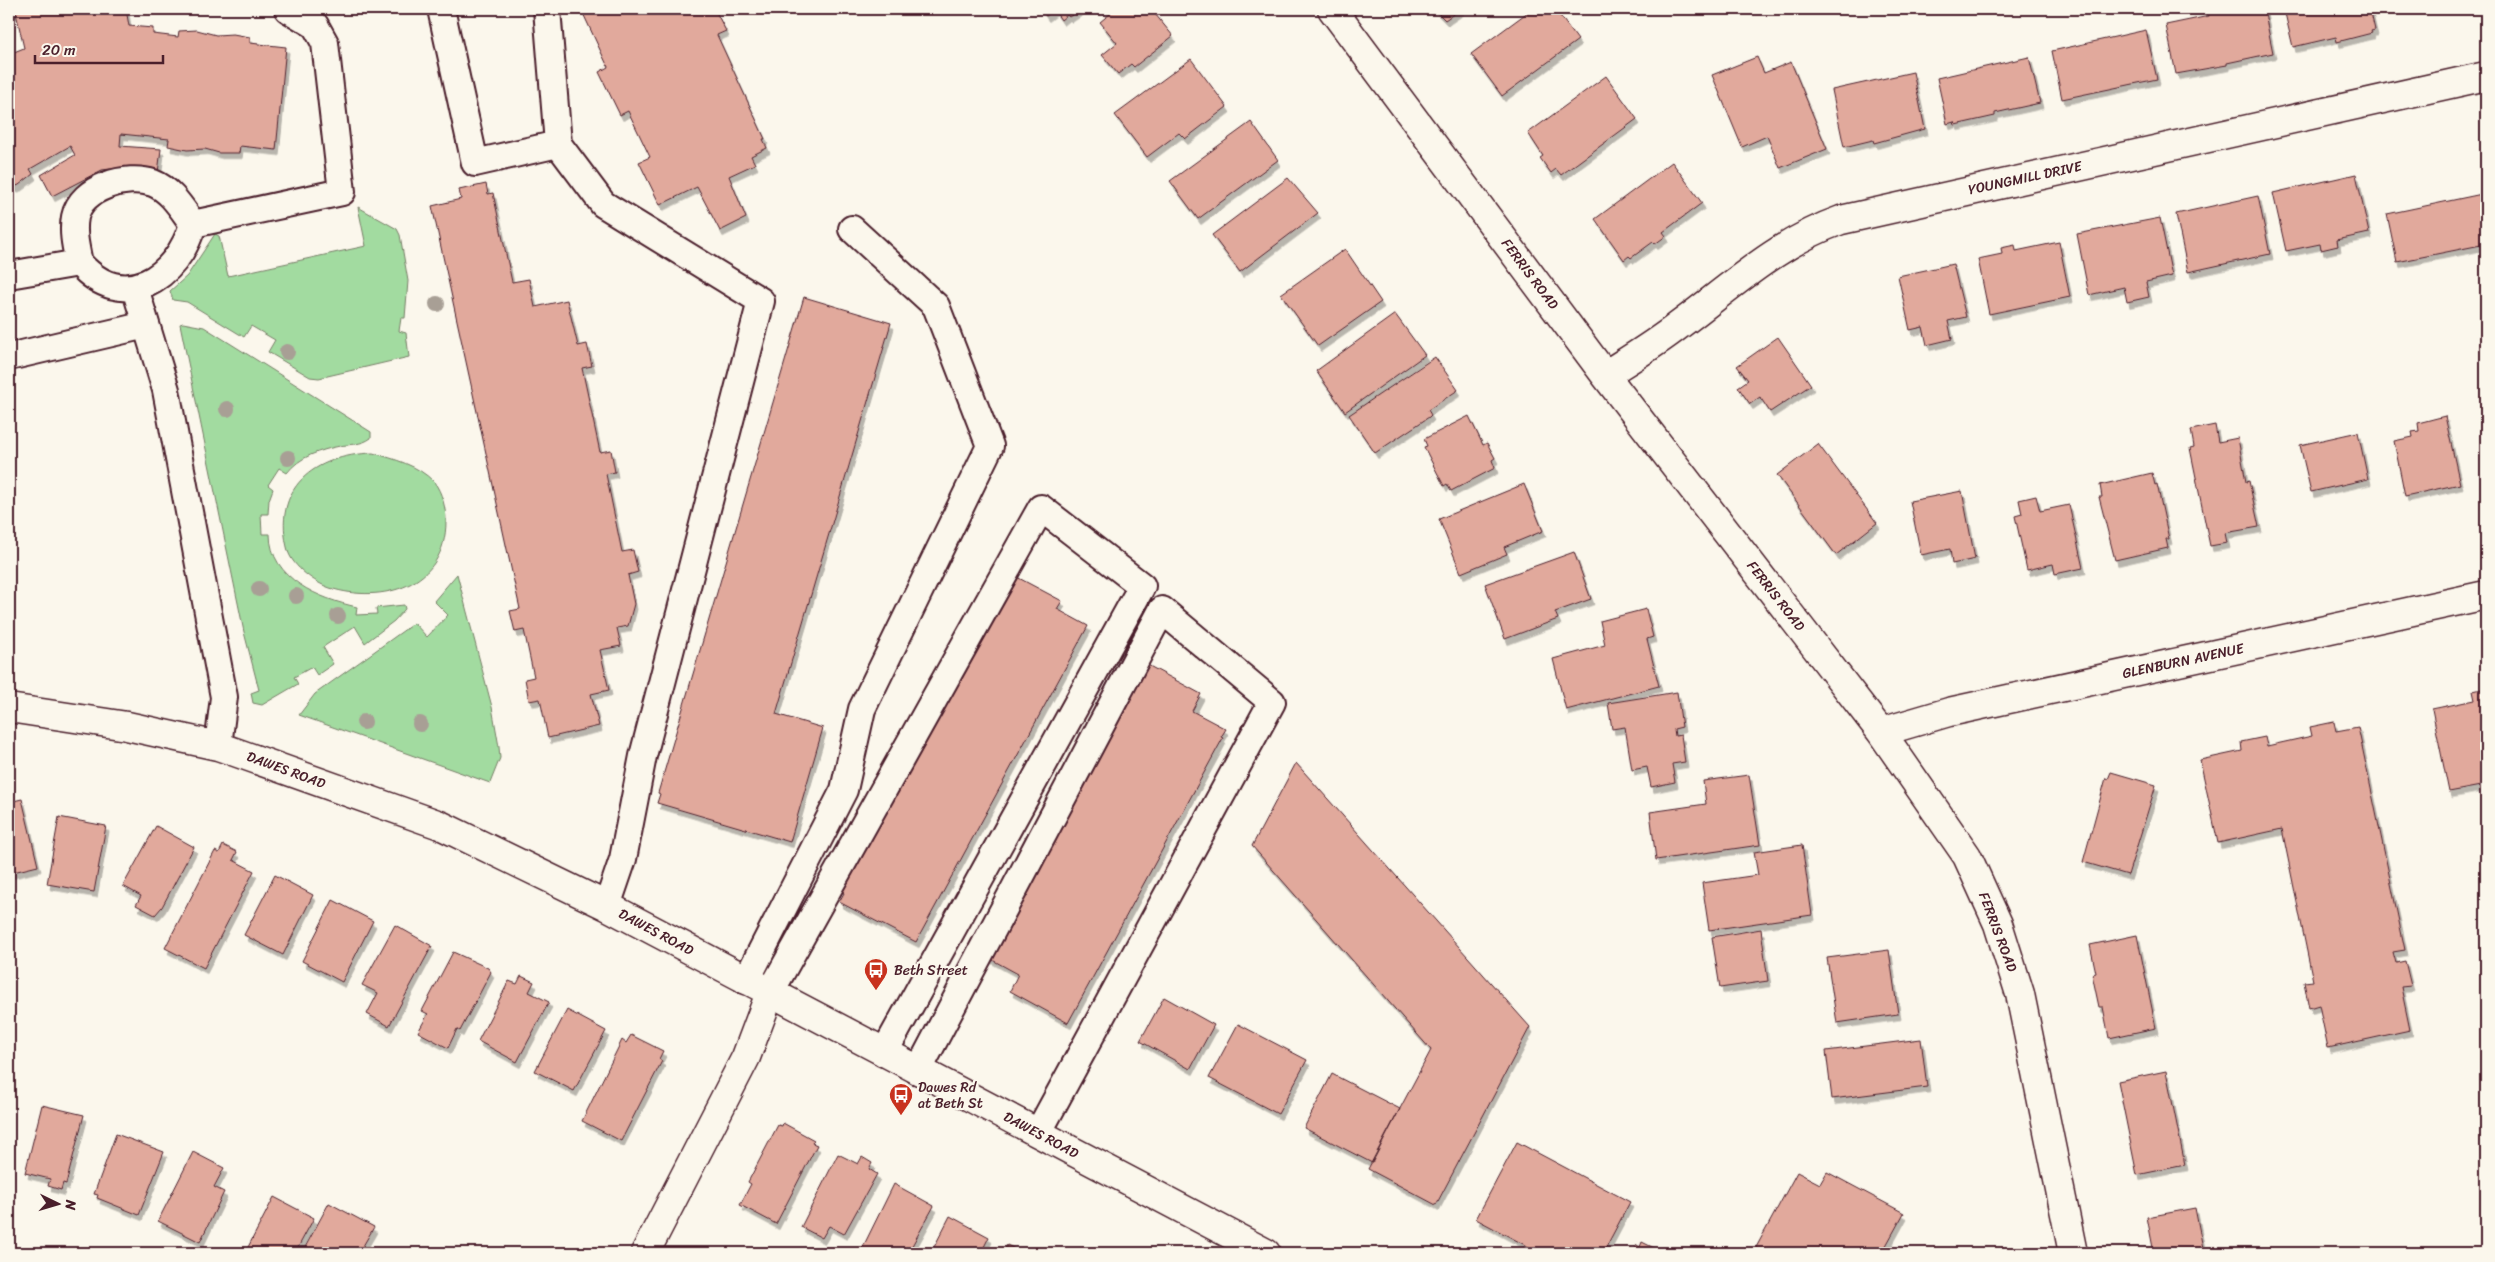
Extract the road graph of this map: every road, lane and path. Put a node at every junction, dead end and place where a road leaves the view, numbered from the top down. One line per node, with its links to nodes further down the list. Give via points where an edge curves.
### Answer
1 (288, 9): 7 (lane, via 315,25 325,43 342,192)
2 (441, 9): 6 (lane, via 475,163)
3 (547, 9): 6 (lane)
4 (1332, 9): 14 (street, FERRIS ROAD)
5 (2486, 76): 14 (street, YOUNGMILL DRIVE, via 1841,220 1786,244 1676,328)
6 (558, 144): 19 (lane, via 603,204 760,301 643,756 623,859)
7 (193, 224): 9 (lane, via 176,200 153,183 129,181 105,185 86,197 75,215 74,238); 11 (lane, via 188,242 163,273)
8 (852, 230): 20 (lane, via 936,306 990,446 862,709 844,790)
9 (79, 263): 10 (lane); 11 (lane, via 91,277 110,286)
10 (9, 275)
11 (135, 288): 12 (lane)
12 (146, 325): 13 (lane); 18 (lane, via 166,390 224,697)
13 (9, 356)
14 (1605, 375): 17 (street, FERRIS ROAD)
15 (2486, 595): 17 (street, GLENBURN AVENUE, via 1949,712)
16 (9, 708): 18 (street, DAWES ROAD, via 127,726)
17 (1882, 732): 27 (street, FERRIS ROAD, via 1967,856 1998,924 2020,994)
18 (218, 746): 19 (street, DAWES ROAD, via 440,825)
19 (607, 906): 20 (street, DAWES ROAD)
20 (746, 980): 21 (street, DAWES ROAD)
21 (770, 993): 22 (street, DAWES ROAD); 22 (lane, via 1041,508 1142,586); 25 (street, via 746,1057)
22 (884, 1053): 23 (street, DAWES ROAD)
23 (918, 1071): 24 (street, DAWES ROAD); 24 (lane, via 1162,610 1272,702)
24 (1038, 1133): 26 (street, DAWES ROAD)
25 (645, 1253)
26 (1266, 1253)
27 (2073, 1253)

